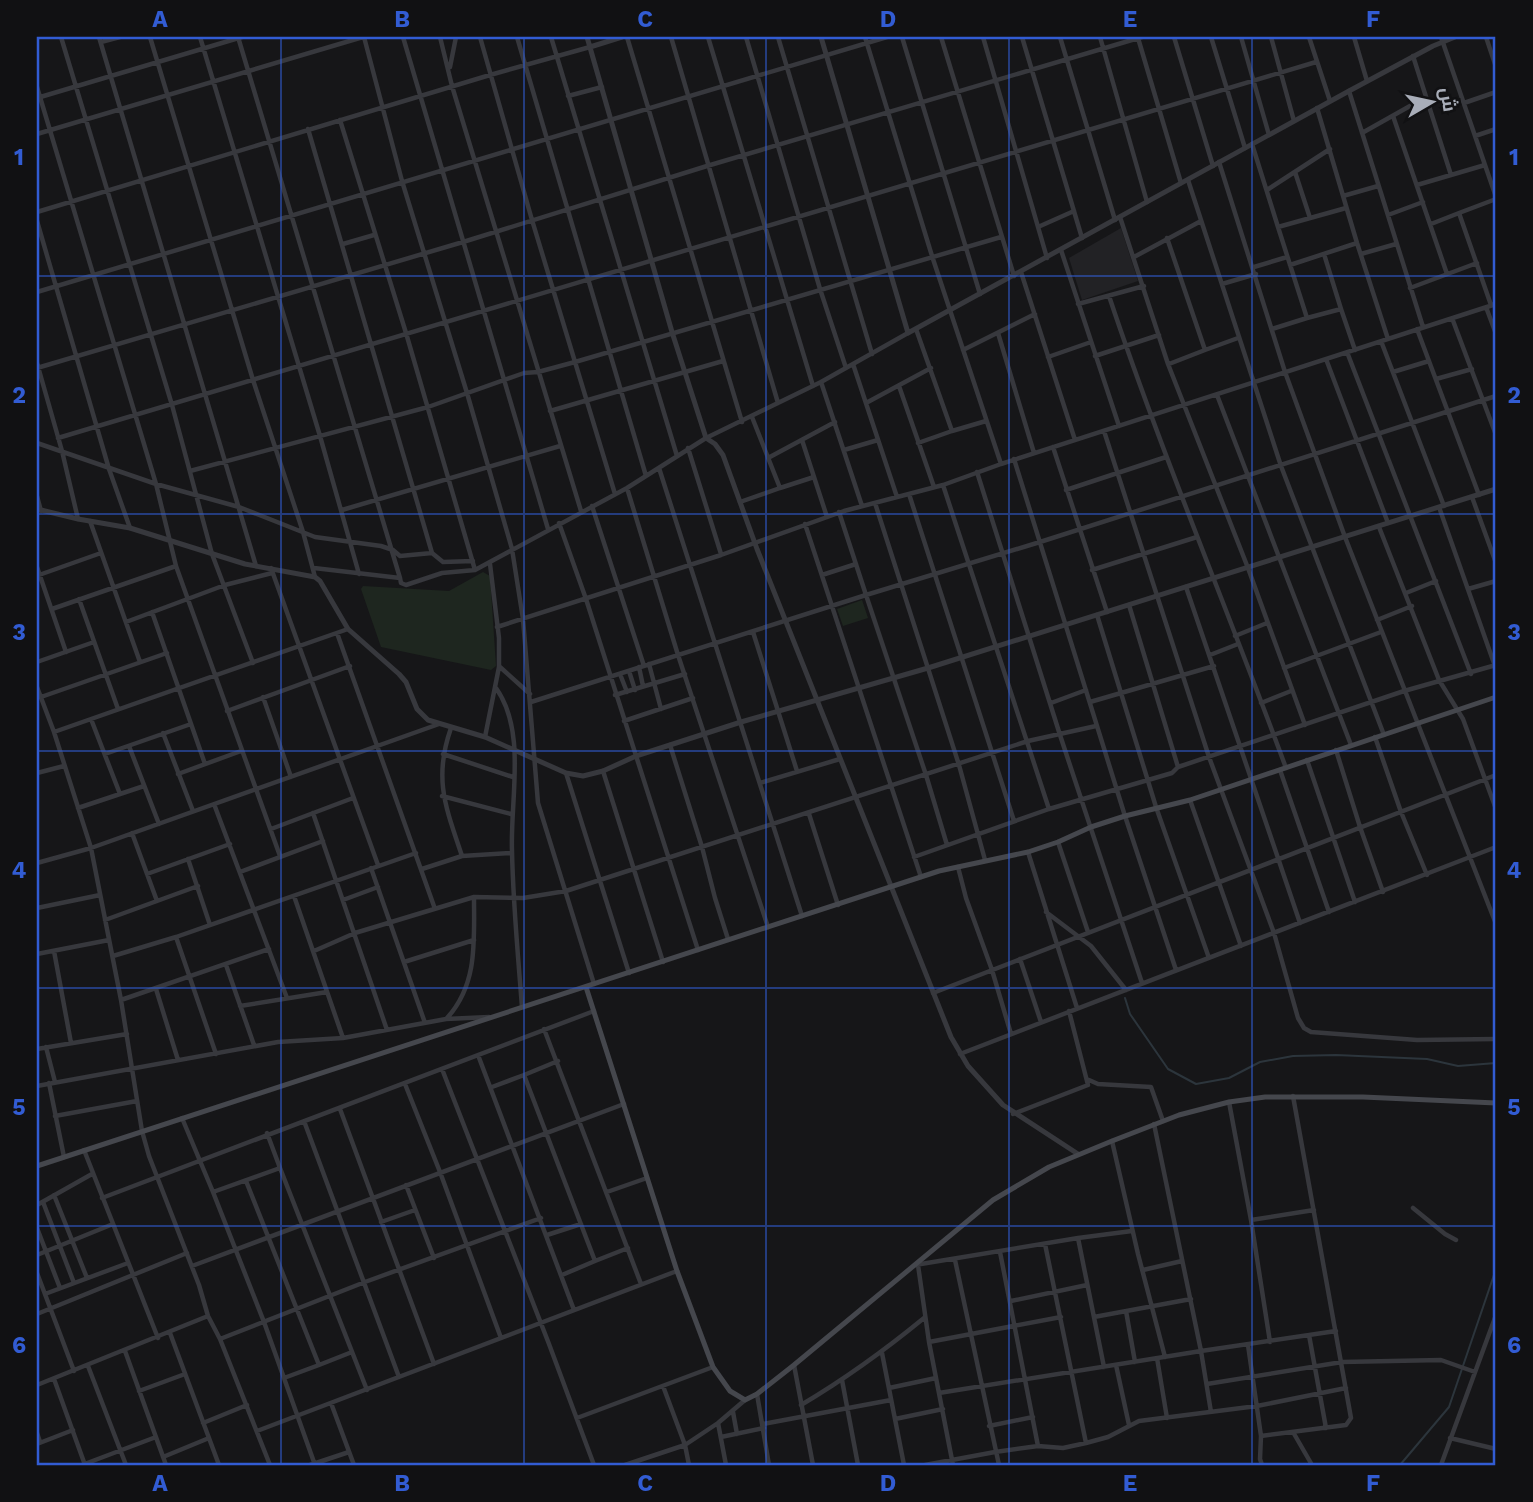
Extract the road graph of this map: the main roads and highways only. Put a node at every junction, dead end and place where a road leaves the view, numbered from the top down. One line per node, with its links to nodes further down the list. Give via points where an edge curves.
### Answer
1 (1496, 697): 2 (main road, via 1190,800 1091,827 1028,852 921,877)
2 (586, 987): 3 (main road, via 677,1271 713,1367 730,1391 745,1400 794,1365 993,1200 1112,1140 1229,1102 1293,1096); 4 (main road)
3 (1496, 1103)
4 (37, 1166)

